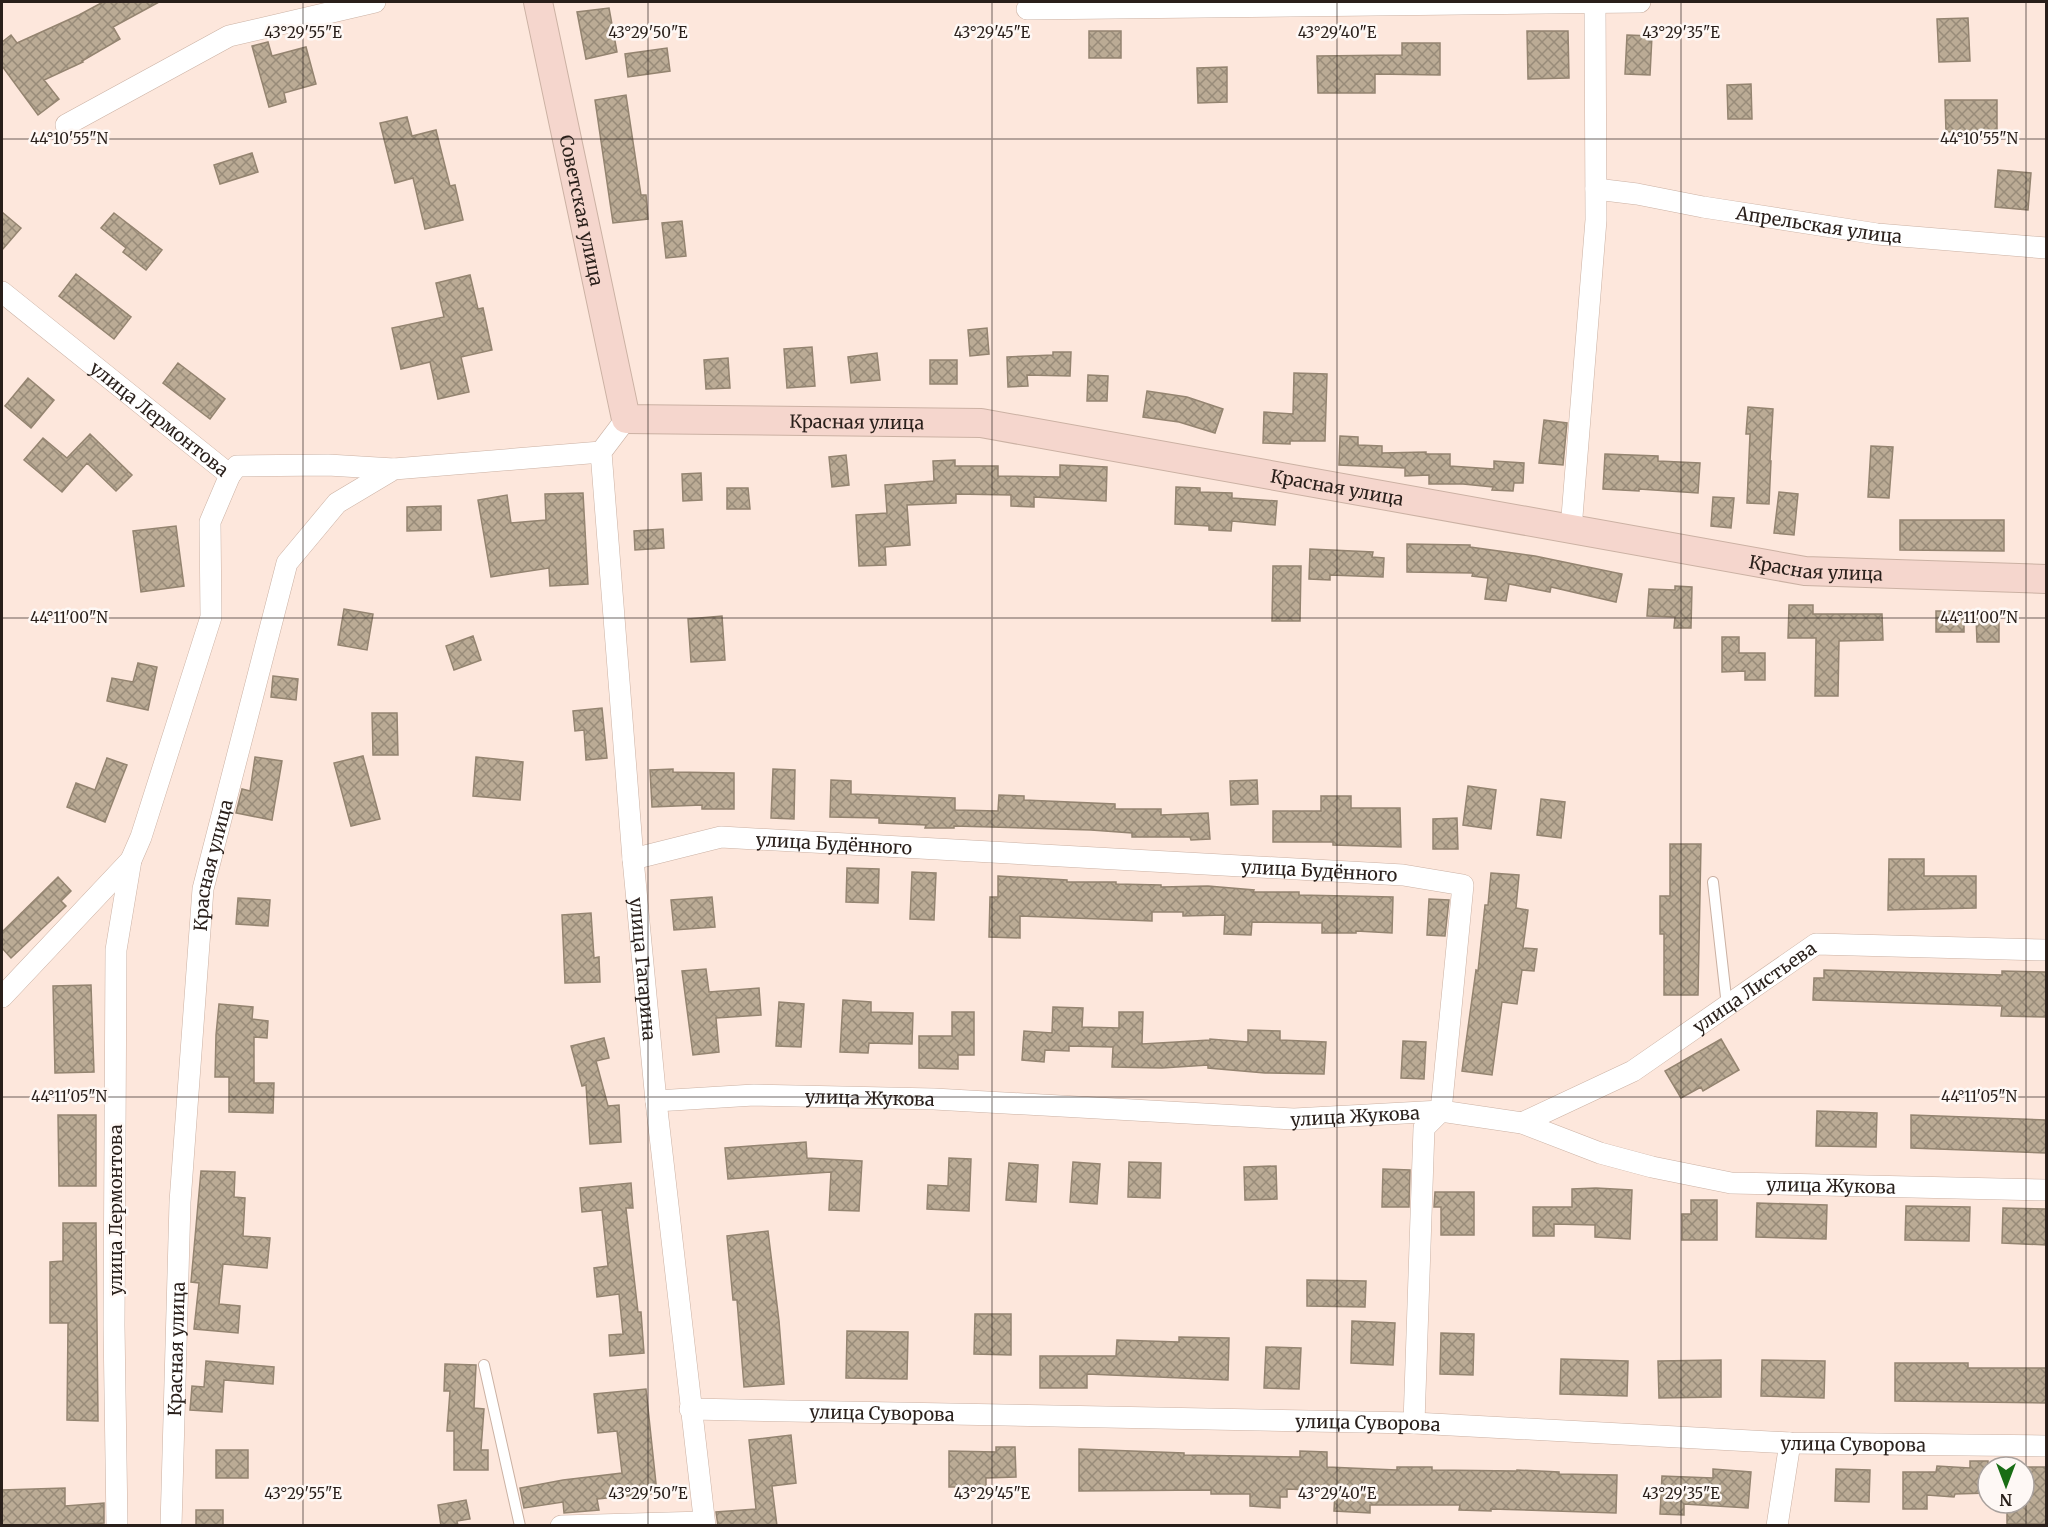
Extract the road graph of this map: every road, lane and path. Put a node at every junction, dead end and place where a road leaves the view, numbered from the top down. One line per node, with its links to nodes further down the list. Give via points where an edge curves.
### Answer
1 (375, 2): 6 (street, via 229,36)
2 (538, 2): 10 (main road, Советская улица)
3 (1595, 2): 4 (street); 5 (street); 7 (street)
4 (1640, 2)
5 (1027, 9)
6 (66, 125)
7 (1596, 189): 8 (street, Апрельская улица, via 1877,234); 14 (street)
8 (2046, 248)
9 (2, 292): 13 (street, улица Лермонтова)
10 (626, 419): 11 (street); 14 (main road, Красная улица, via 981,423)
11 (601, 452): 12 (street, Красная улица); 16 (street, улица Гагарина)
12 (394, 469): 13 (street, via 237,466); 33 (street, Красная улица, via 337,503 287,563 203,890 180,1202)
13 (230, 476): 17 (street, улица Лермонтова, via 210,522 211,617)
14 (1571, 529): 15 (main road, Красная улица, via 1805,571)
15 (2046, 579)
16 (633, 859): 22 (street, улица Гагарина); 23 (street, улица Будённого, via 721,837 1403,875 1463,885)
17 (131, 860): 20 (street, улица Лермонтова); 32 (street, улица Лермонтова, via 116,950)
18 (1713, 882): 21 (lane)
19 (2046, 950): 21 (street, улица Листьева, via 1816,944)
20 (2, 997)
21 (1726, 1006): 24 (street, улица Листьева, via 1633,1071)
22 (656, 1101): 23 (street, улица Жукова, via 754,1095 934,1099 1294,1119); 27 (street, улица Гагарина)
23 (1441, 1111): 24 (street, улица Жукова); 28 (street, via 1424,1128)
24 (1522, 1123): 25 (street, улица Жукова, via 1600,1153 1731,1183)
25 (2046, 1190)
26 (484, 1365): 34 (lane)
27 (690, 1408): 28 (street, улица Суворова); 31 (street, улица Гагарина)
28 (1414, 1423): 29 (street, улица Суворова)
29 (1790, 1443): 30 (street, улица Суворова); 36 (street)
30 (2046, 1446)
31 (704, 1524): 35 (street)
32 (117, 1526)
33 (171, 1526)
34 (520, 1526)
35 (561, 1526)
36 (1777, 1526)

